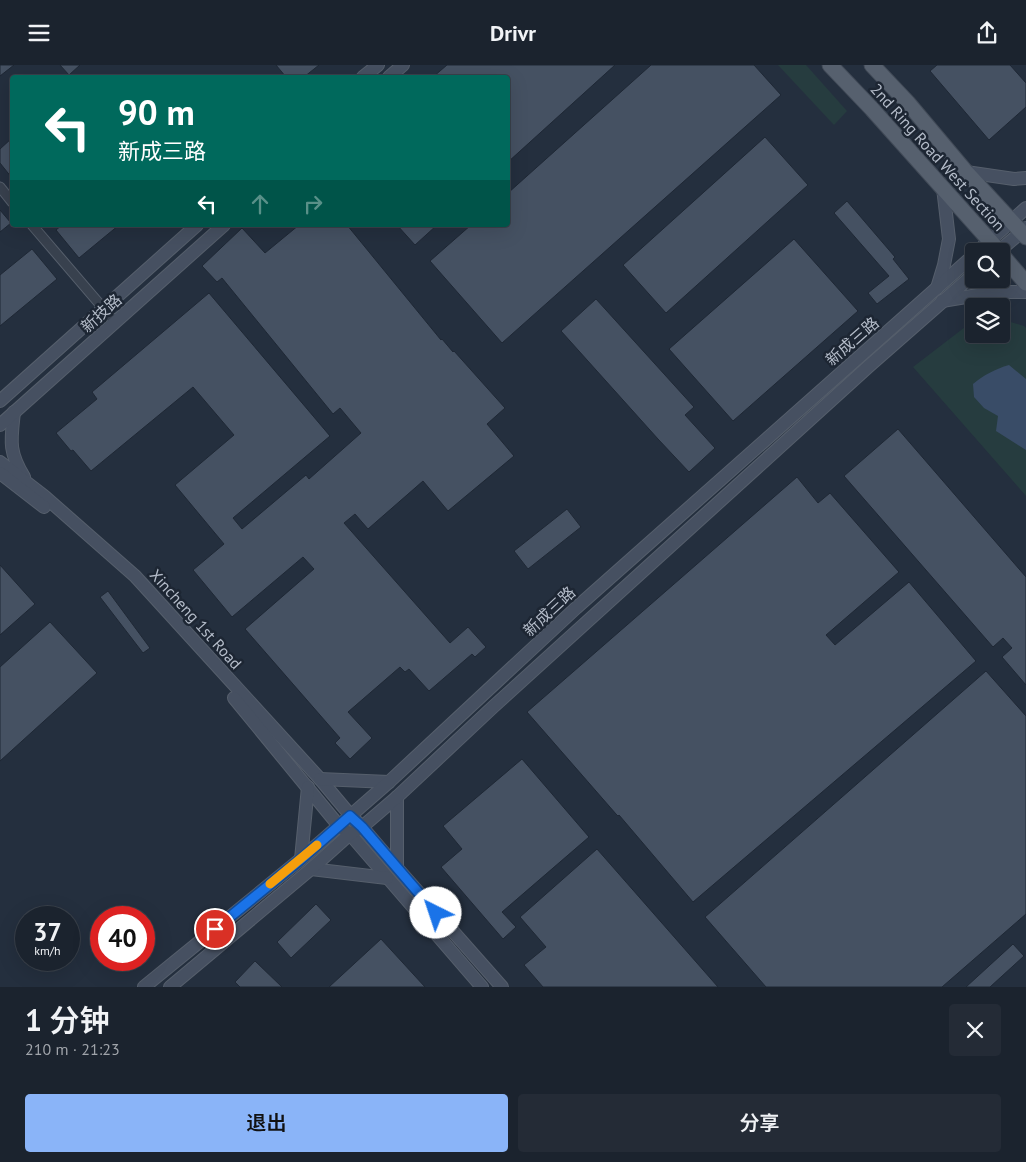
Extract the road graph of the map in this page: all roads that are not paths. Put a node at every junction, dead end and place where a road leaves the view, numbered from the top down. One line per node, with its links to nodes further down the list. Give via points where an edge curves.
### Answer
1 (378, 65): 5 (street)
2 (403, 65): 6 (street)
3 (830, 65): 10 (main road, 2nd Ring Road West Section)
4 (872, 65): 7 (main road, 2nd Ring Road West Section)
5 (366, 75)
6 (391, 75)
7 (966, 172): 8 (street); 16 (main road, 2nd Ring Road West Section)
8 (1026, 178)
9 (0, 187): 11 (street)
10 (943, 188): 17 (main road, 2nd Ring Road West Section); 23 (street, via 949,239)
11 (10, 200)
12 (1026, 208): 16 (street)
13 (34, 227): 26 (street)
14 (195, 227): 26 (street, 新技路)
15 (222, 227): 27 (street, 新技路)
16 (1021, 230): 18 (street)
17 (992, 243)
18 (1005, 243)
19 (965, 263): 23 (street, 新成三路)
20 (1010, 264): 22 (main road, 2nd Ring Road West Section)
21 (965, 282): 25 (street, 新成三路)
22 (1026, 283)
23 (937, 289): 35 (street, 新成三路, via 576,608)
24 (1026, 292): 25 (street, via 996,292)
25 (942, 301): 37 (street, 新成三路)
26 (103, 309): 27 (street); 28 (street, 新技路)
27 (115, 322): 29 (street, 新技路)
28 (0, 400)
29 (14, 412): 30 (street, 新技路); 33 (street, via 10,442 16,464)
30 (0, 425)
31 (0, 462): 33 (street, Xincheng 1st Road)
32 (0, 473): 36 (street, Xincheng 1st Road, via 129,582 241,705)
33 (28, 483): 34 (street, Xincheng 1st Road, via 135,576)
34 (320, 779): 35 (street); 38 (street, Xincheng 1st Road)
35 (389, 782): 38 (street, 新成三路)
36 (308, 787): 39 (street, Xincheng 1st Road); 42 (street)
37 (397, 797): 40 (street, 新成三路); 43 (street)
38 (350, 816): 39 (street, 新成三路); 40 (street, Xincheng 1st Road)
39 (339, 826): 41 (street, Xincheng 1st Road); 42 (street, 新成三路)
40 (362, 827): 41 (street, 新成三路); 43 (street, Xincheng 1st Road)
41 (350, 834): 44 (street, 新成三路); 45 (street, Xincheng 1st Road)
42 (301, 859): 46 (street, 新成三路)
43 (397, 868): 49 (street, Xincheng 1st Road)
44 (311, 869): 45 (street); 47 (street, 新成三路)
45 (387, 878): 48 (street, Xincheng 1st Road)
46 (144, 987)
47 (170, 987)
48 (482, 987)
49 (502, 987)

